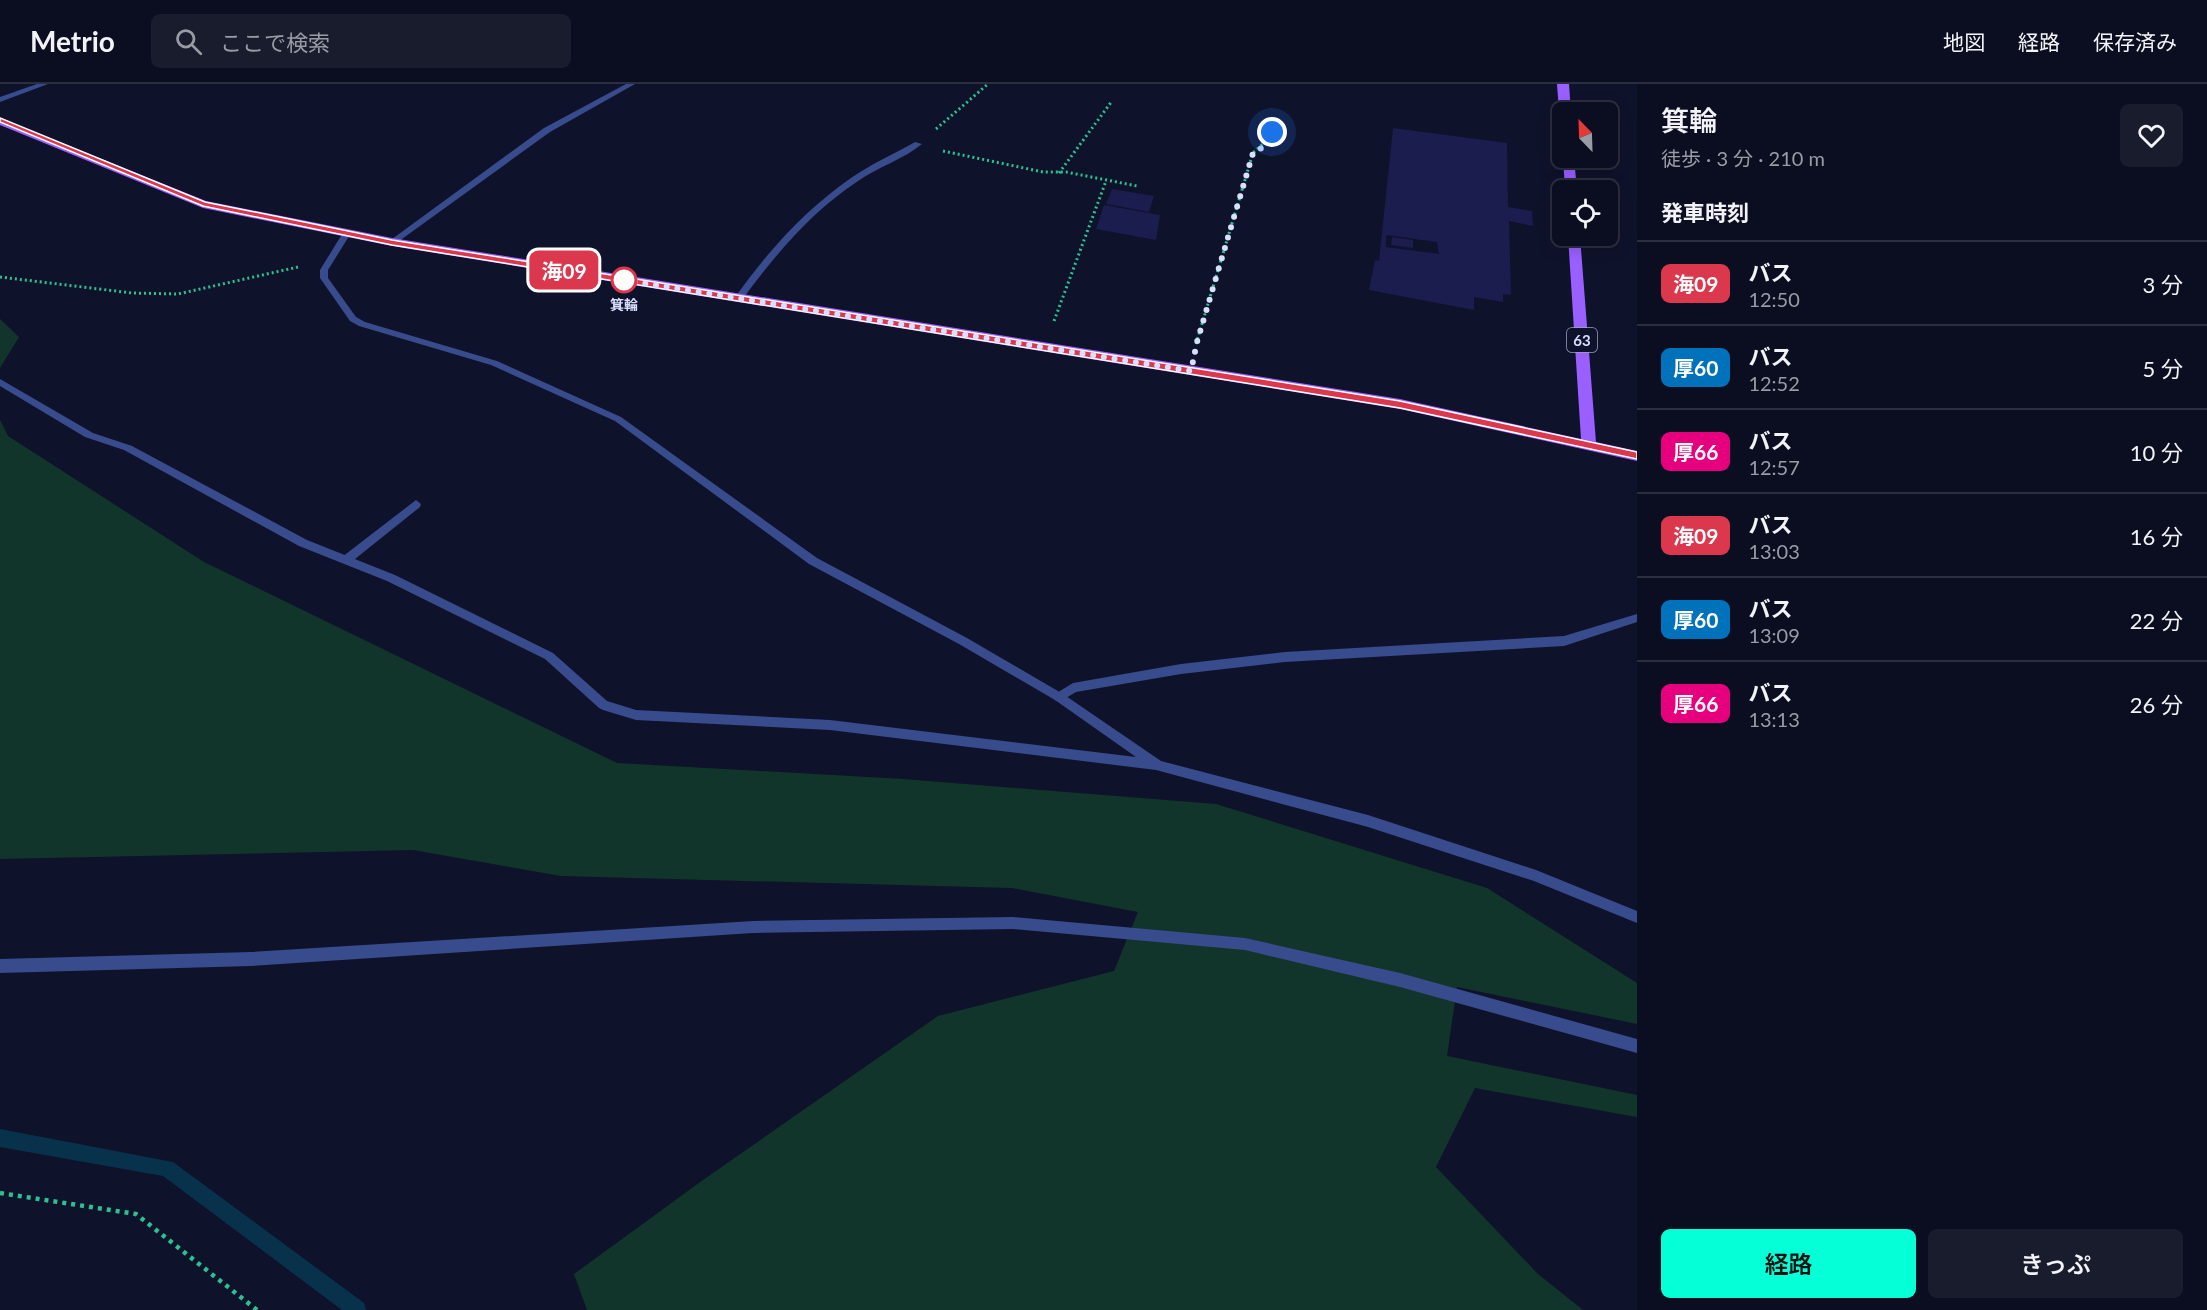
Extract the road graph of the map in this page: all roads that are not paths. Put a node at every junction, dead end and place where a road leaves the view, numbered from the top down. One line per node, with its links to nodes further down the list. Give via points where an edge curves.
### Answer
1 (44, 84): 4 (street)
2 (631, 84): 9 (street, via 547,130)
3 (1563, 84): 5 (main road)
4 (0, 100)
5 (1564, 102)
6 (0, 121): 8 (main road, via 203,204)
7 (918, 144): 11 (street, via 844,186 821,205 783,242)
8 (347, 233): 9 (main road); 18 (street, via 324,278 353,319 494,363 618,419 813,561)
9 (392, 242): 11 (main road)
10 (1575, 246): 13 (main road, 63)
11 (739, 298): 13 (main road, via 1400,404)
12 (0, 382): 16 (street, via 89,435 128,448 303,543)
13 (1589, 444): 14 (main road)
14 (1637, 456)
15 (416, 504): 16 (street)
16 (346, 560): 19 (street, via 549,656 603,705 636,715 830,725)
17 (1637, 618): 18 (street, via 1564,641 1285,657 1073,688)
18 (1059, 697): 19 (street)
19 (1157, 765): 20 (street, via 1368,821 1536,876)
20 (1637, 917)
21 (0, 966): 22 (street, via 251,958 753,927 1013,923 1245,944 1400,980)
22 (1637, 1046)

